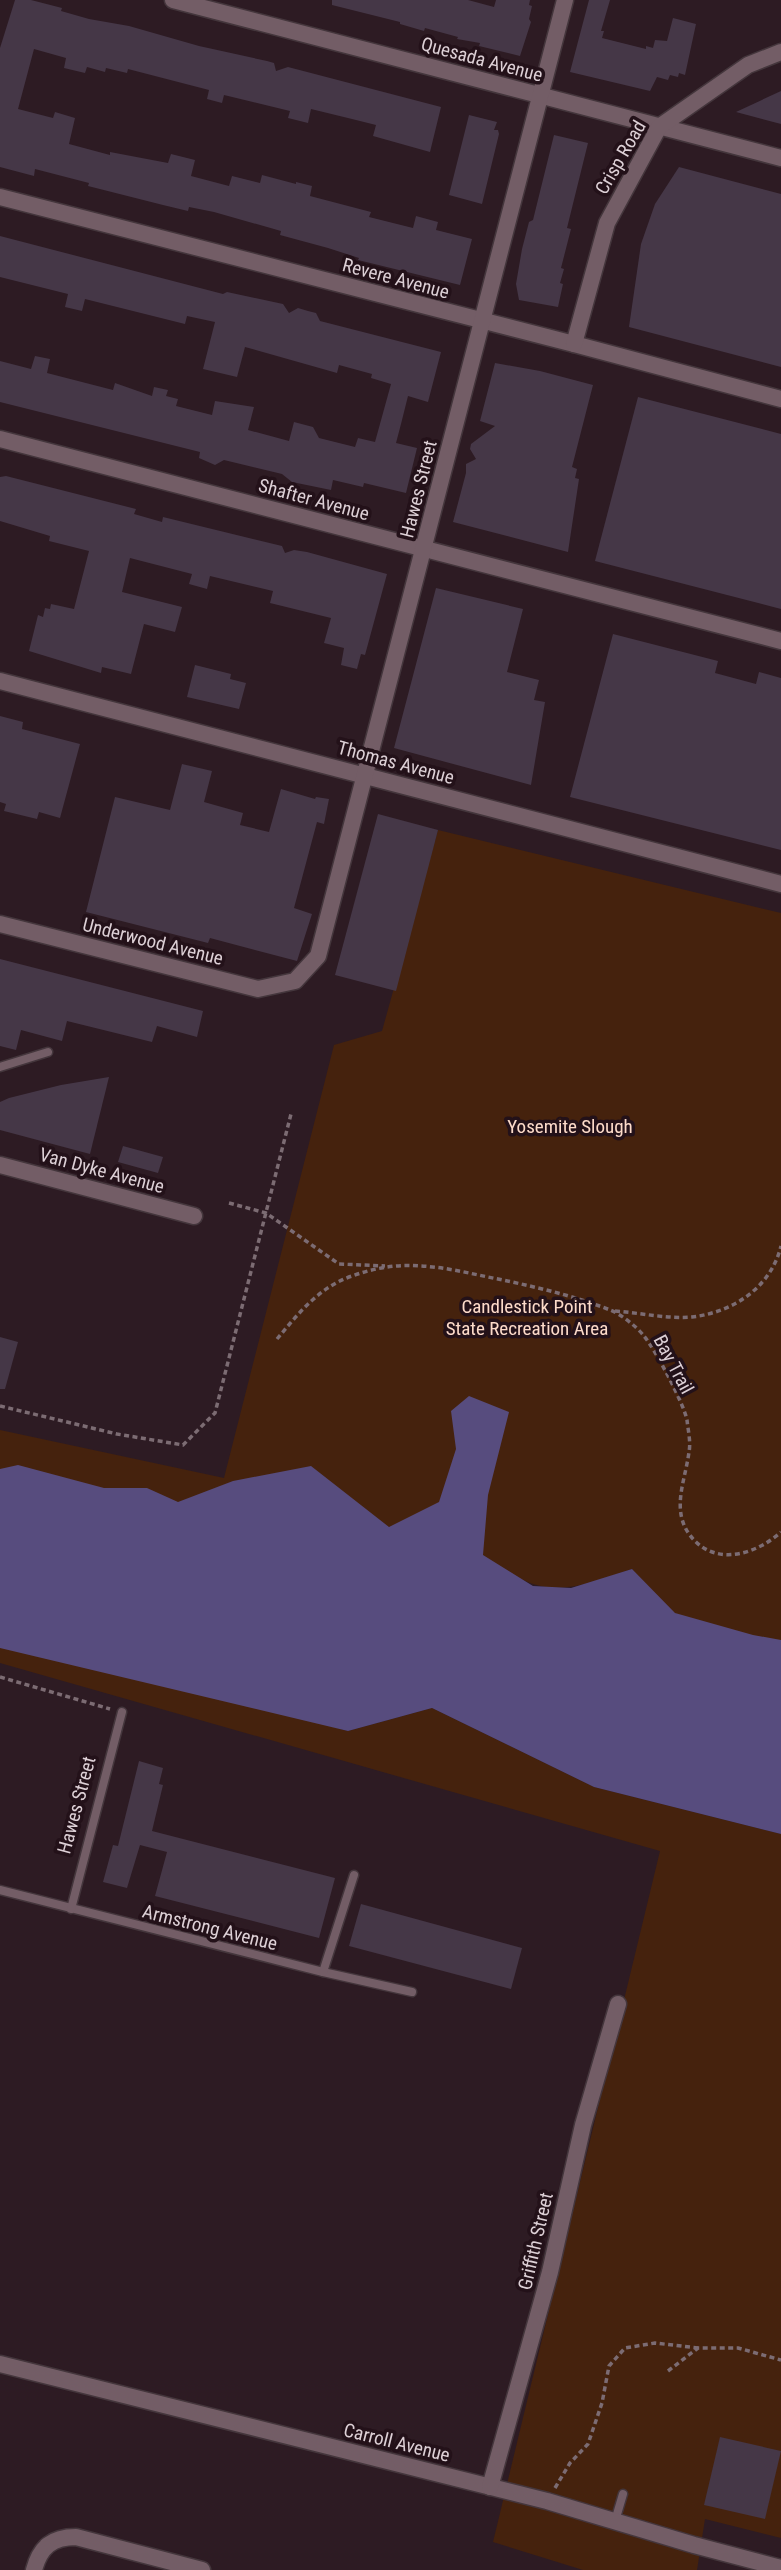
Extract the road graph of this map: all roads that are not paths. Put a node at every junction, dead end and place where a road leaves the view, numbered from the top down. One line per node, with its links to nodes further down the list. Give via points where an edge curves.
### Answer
1 (173, 0): 4 (street, Quesada Avenue)
2 (565, 0): 4 (street, Hawes Street)
3 (781, 52): 5 (street, Crisp Road, via 748,65)
4 (540, 96): 5 (street, Quesada Avenue); 8 (street, Hawes Street)
5 (659, 127): 6 (street, Quesada Avenue); 9 (street, Crisp Road, via 607,223)
6 (781, 158)
7 (0, 197): 8 (street, Revere Avenue)
8 (482, 322): 9 (street, Revere Avenue); 12 (street, Hawes Street)
9 (574, 344): 10 (street, Revere Avenue)
10 (781, 399)
11 (0, 439): 12 (street, Shafter Avenue)
12 (424, 549): 13 (street, Shafter Avenue); 15 (street, Hawes Street)
13 (781, 641)
14 (0, 681): 15 (street, Thomas Avenue)
15 (366, 775): 16 (street, Thomas Avenue); 18 (street, Hawes Street, via 318,956)
16 (781, 884)
17 (0, 924): 18 (street, Underwood Avenue, via 258,989)
18 (295, 981)
19 (48, 1052): 20 (lane)
20 (0, 1067)
21 (0, 1165): 22 (street, Van Dyke Avenue)
22 (194, 1216)
23 (122, 1712): 26 (lane, Hawes Street)
24 (354, 1875): 27 (lane)
25 (0, 1890): 26 (lane, Armstrong Avenue)
26 (71, 1909): 27 (lane, Armstrong Avenue)
27 (323, 1972): 28 (lane, Armstrong Avenue)
28 (412, 1992)
29 (618, 2004): 31 (street, Griffith Street)
30 (0, 2364): 31 (street, Carroll Avenue)
31 (490, 2487): 33 (street, Carroll Avenue)
32 (623, 2494): 33 (lane)
33 (615, 2521): 34 (street, Carroll Avenue)
34 (731, 2563): 35 (street, Carroll Avenue)
35 (781, 2568)
36 (34, 2570): 37 (street, via 45,2546 55,2539 76,2537)
37 (202, 2570)

